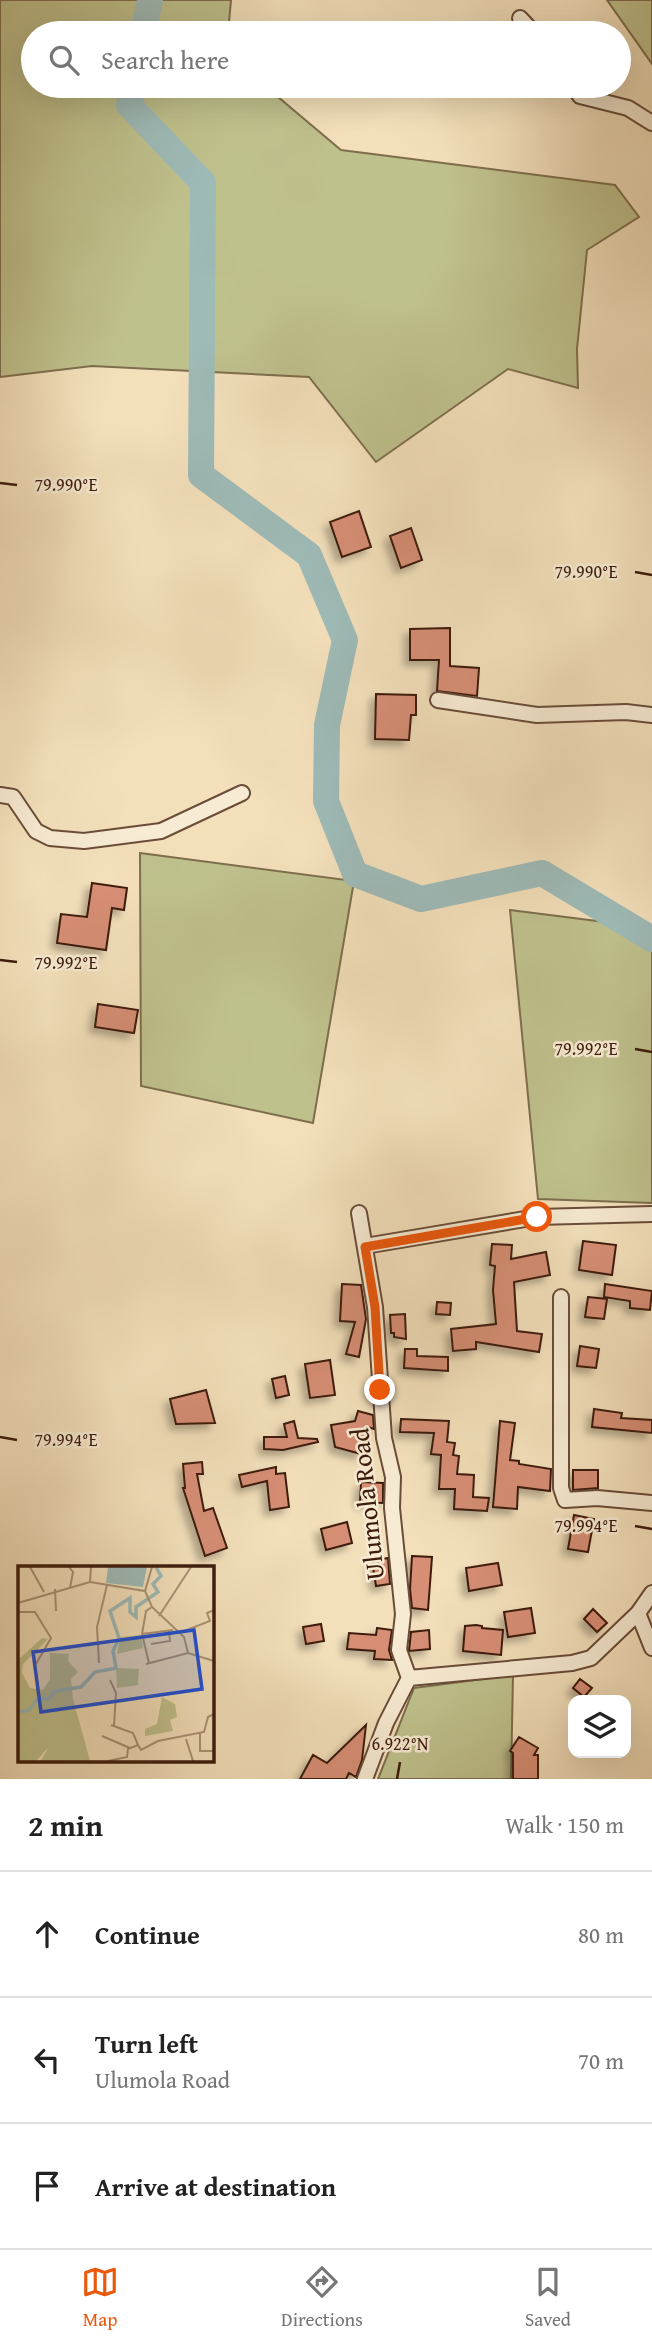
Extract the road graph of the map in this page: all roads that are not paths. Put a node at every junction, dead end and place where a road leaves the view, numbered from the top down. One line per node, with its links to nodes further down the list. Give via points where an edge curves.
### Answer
1 (520, 18): 2 (street)
2 (523, 21)
3 (588, 98): 4 (street, via 628,108)
4 (652, 123)
5 (438, 700): 6 (street, via 537,715)
6 (652, 715)
7 (242, 793): 8 (street, via 161,831 83,841 50,838 36,831 13,797)
8 (0, 795)
9 (359, 1213): 11 (street, Ulumola Road)
10 (652, 1214): 11 (street, via 537,1217)
11 (365, 1247): 17 (street, Ulumola Road, via 375,1307 384,1438 393,1477 403,1614 399,1650)
12 (561, 1297): 13 (street, via 561,1488 565,1500)
13 (652, 1503)
14 (652, 1593): 15 (street)
15 (638, 1613): 16 (street); 17 (street, via 591,1658)
16 (652, 1648)
17 (409, 1678): 18 (street)
18 (365, 1779)

